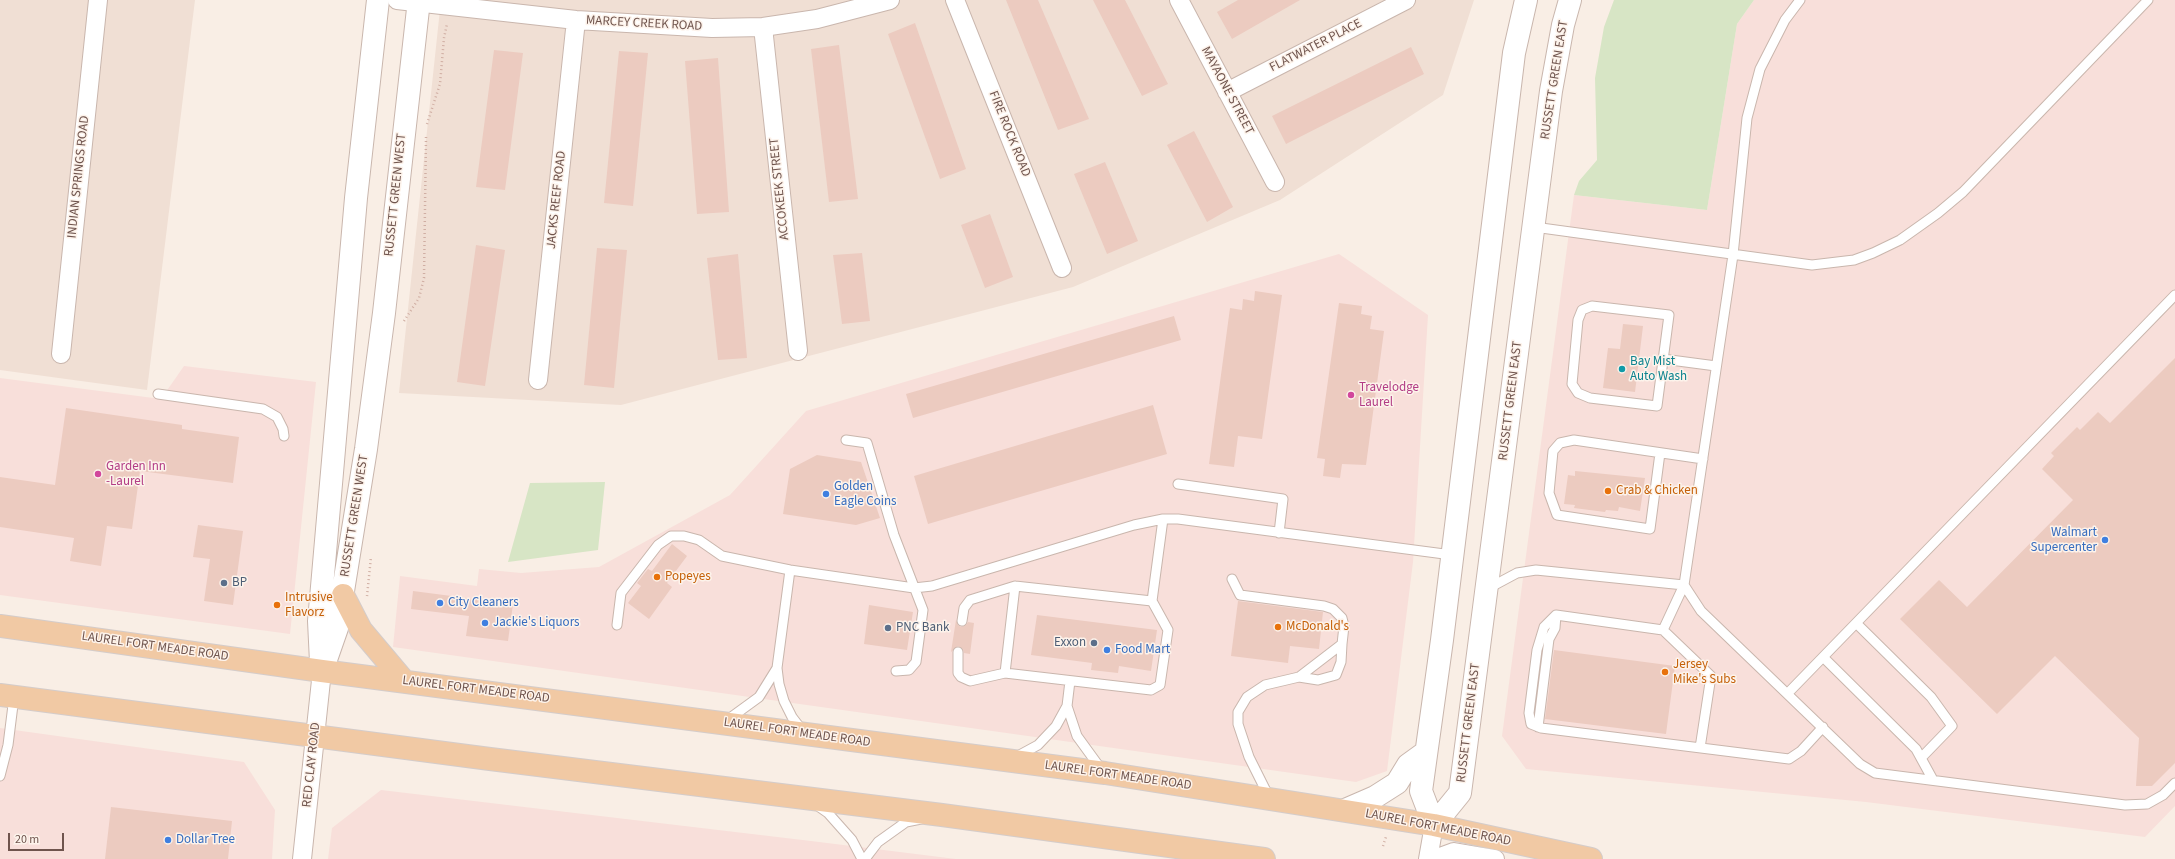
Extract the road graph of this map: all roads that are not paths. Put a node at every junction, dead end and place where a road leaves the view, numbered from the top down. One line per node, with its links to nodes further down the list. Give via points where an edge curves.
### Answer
1 (98, 0): 23 (street, INDIAN SPRINGS ROAD)
2 (378, 0): 53 (street, RUSSETT GREEN WEST, via 356,198 319,621)
3 (397, 0): 12 (street, MARCEY CREEK ROAD)
4 (890, 0): 13 (street, MARCEY CREEK ROAD)
5 (954, 0): 20 (street, FIRE ROCK ROAD)
6 (1179, 0): 16 (street, MAYAONE STREET)
7 (1406, 0): 16 (street, FLATWATER PLACE)
8 (1526, 0): 35 (street, via 1514,53)
9 (1570, 0): 18 (street, RUSSETT GREEN EAST, via 1551,90)
10 (1800, 0): 19 (lane, via 1785,20 1760,69 1747,118)
11 (2148, 0): 19 (lane, via 1963,192 1900,240 1873,254 1854,260 1812,265)
12 (418, 1): 14 (street, MARCEY CREEK ROAD); 42 (street, RUSSETT GREEN WEST, via 384,313)
13 (864, 3): 15 (street, MARCEY CREEK ROAD, via 817,19)
14 (576, 20): 15 (street, MARCEY CREEK ROAD, via 712,28); 26 (street, JACKS REEF ROAD)
15 (763, 27): 22 (street, ACCOKEEK STREET)
16 (1227, 92): 17 (street, MAYAONE STREET)
17 (1275, 182)
18 (1534, 227): 19 (lane); 41 (street, RUSSETT GREEN EAST)
19 (1733, 255): 25 (lane)
20 (1062, 268)
21 (2175, 295): 45 (lane)
22 (798, 351)
23 (61, 354)
24 (1663, 359): 24 (lane, via 1669,315 1592,306 1582,310 1578,320 1572,384 1578,394 1590,398 1657,406); 25 (lane)
25 (1716, 366): 31 (lane)
26 (538, 380)
27 (158, 394): 28 (lane, via 263,409 277,417)
28 (284, 436)
29 (846, 440): 40 (lane, via 867,443 894,536)
30 (1660, 453): 30 (lane, via 1574,440 1560,443 1553,451 1549,493 1557,515 1650,529); 31 (lane)
31 (1703, 459): 38 (lane)
32 (1178, 484): 34 (lane, via 1283,498)
33 (1163, 519): 34 (lane); 40 (lane, via 1134,525 932,586); 43 (lane)
34 (1279, 533): 35 (lane)
35 (1452, 555): 67 (street)
36 (790, 570): 40 (lane); 46 (lane, via 722,556 698,540 670,536 658,546 621,593); 52 (lane)
37 (1232, 580): 49 (lane, via 1240,595 1333,609 1342,618)
38 (1684, 585): 41 (lane, via 1536,570 1517,573); 48 (lane); 59 (lane, via 1701,611)
39 (1015, 586): 43 (lane); 44 (lane, via 970,600 964,608); 55 (lane)
40 (914, 588): 54 (lane, via 923,610 917,656 909,670)
41 (1486, 590): 78 (street, RUSSETT GREEN EAST, via 1460,792)
42 (343, 595): 53 (street, RUSSETT GREEN WEST, via 337,628); 57 (main road, via 361,630)
43 (1152, 601): 58 (lane, via 1168,630 1158,688 1151,690)
44 (962, 621)
45 (1856, 623): 51 (lane); 68 (lane, via 1931,696 1952,726)
46 (618, 625)
47 (0, 626): 53 (main road, LAUREL FORT MEADE ROAD)
48 (1663, 630): 66 (lane, via 1711,676); 66 (lane, via 1556,615 1544,627 1537,650 1529,713 1531,724)
49 (1342, 644): 56 (lane); 56 (lane, via 1341,662 1336,675 1318,680)
50 (958, 652): 55 (lane, via 958,673 970,681)
51 (1823, 657): 59 (lane); 68 (lane, via 1916,749)
52 (777, 668): 62 (lane, via 759,697); 64 (lane, via 784,701)
53 (322, 671): 57 (main road, LAUREL FORT MEADE ROAD); 65 (street, RED CLAY ROAD)
54 (896, 672)
55 (1005, 673): 58 (lane)
56 (1299, 677): 75 (lane, via 1265,685 1247,697 1238,712 1238,724 1249,757)
57 (404, 681): 62 (main road, LAUREL FORT MEADE ROAD)
58 (1070, 681): 61 (lane)
59 (1788, 693): 63 (lane)
60 (7, 696): 65 (main road); 71 (lane, via 8,745)
61 (1067, 706): 69 (lane, via 1056,726 1038,745); 70 (lane, via 1076,736)
62 (723, 723): 64 (main road, LAUREL FORT MEADE ROAD)
63 (1823, 727): 66 (lane, via 1801,751 1789,759); 72 (lane, via 1860,764 1875,773)
64 (805, 734): 69 (main road, LAUREL FORT MEADE ROAD)
65 (315, 736): 74 (main road); 79 (street, RED CLAY ROAD)
66 (1700, 748)
67 (1426, 752): 76 (street, via 1408,765 1397,783 1375,797); 78 (street, via 1420,790)
68 (1921, 758): 72 (lane)
69 (1009, 760): 70 (main road, LAUREL FORT MEADE ROAD)
70 (1105, 773): 75 (main road, LAUREL FORT MEADE ROAD)
71 (0, 776)
72 (1933, 780): 73 (lane, via 2125,805 2147,804 2163,795)
73 (2175, 783)
74 (802, 798): 77 (main road); 80 (lane, via 828,813 852,840)
75 (1270, 798): 76 (main road, LAUREL FORT MEADE ROAD)
76 (1345, 810): 78 (main road, LAUREL FORT MEADE ROAD)
77 (942, 815): 80 (lane, via 906,822 878,842); 81 (main road)
78 (1434, 824): 82 (street); 85 (main road, LAUREL FORT MEADE ROAD)
79 (302, 859)
80 (863, 859)
81 (1264, 859)
82 (1428, 859)
83 (1435, 859): 84 (street, via 1454,852)
84 (1495, 859)
85 (1591, 859)

